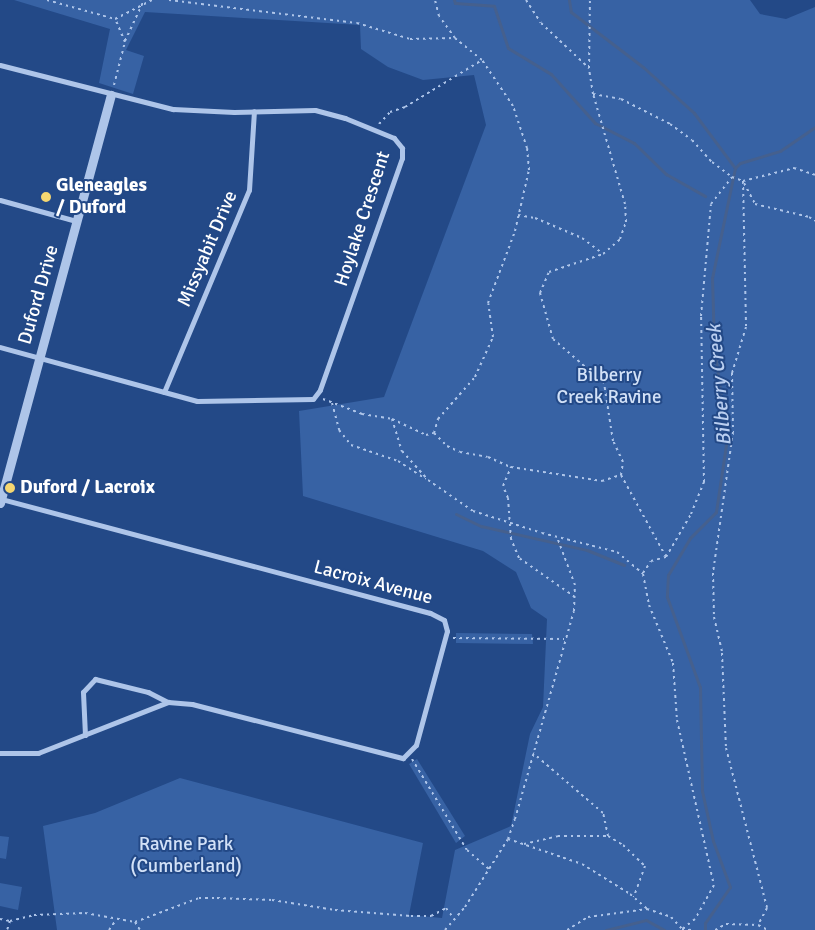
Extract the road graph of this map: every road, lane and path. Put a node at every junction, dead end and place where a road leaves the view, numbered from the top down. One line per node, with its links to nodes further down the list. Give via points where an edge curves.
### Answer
1 (47, 0): 8 (path)
2 (152, 0): 7 (path)
3 (168, 0): 9 (path, via 357,22 410,39)
4 (435, 0): 9 (path, via 439,16)
5 (526, 0): 13 (path, via 541,23)
6 (590, 0): 13 (path)
7 (144, 1): 8 (path, via 128,15); 10 (path)
8 (115, 19): 10 (path)
9 (455, 38): 11 (path)
10 (125, 42): 15 (path)
11 (482, 60): 17 (path, via 405,107 390,112); 22 (path, via 513,106 527,148 529,170)
12 (0, 65): 15 (street, Hoylake Crescent)
13 (589, 68): 14 (path)
14 (593, 94): 19 (path, via 620,99 670,124); 25 (path, via 624,204 626,222 620,239)
15 (110, 95): 16 (street, Hoylake Crescent, via 172,109); 23 (street, Duford Drive)
16 (254, 111): 17 (street, Hoylake Crescent, via 315,110); 28 (street, Missyabit Drive, via 256,129 249,190)
17 (374, 128): 29 (street, Hoylake Crescent, via 399,143 402,158)
18 (815, 175): 20 (path, via 794,168)
19 (732, 177): 20 (path); 39 (path, via 711,204 701,316 704,482 691,514)
20 (743, 180): 24 (path, via 755,204 809,216); 60 (path, via 746,327 732,373 733,432 713,572 714,617 722,653 726,748 767,908)
21 (0, 200): 23 (street)
22 (518, 215): 25 (path, via 536,218 582,238); 32 (path, via 488,303 493,337 475,376 438,419)
23 (76, 221): 27 (street, Duford Drive)
24 (815, 221)
25 (603, 254): 34 (path, via 549,272 540,293 553,339 604,383 613,440 623,462)
26 (0, 347): 27 (street)
27 (39, 357): 28 (street); 36 (street, Duford Drive)
28 (164, 392): 29 (street, via 197,401 301,401)
29 (317, 395): 30 (path)
30 (332, 403): 31 (path, via 362,414); 35 (path, via 339,430 352,445 398,461)
31 (392, 419): 32 (path, via 426,434); 35 (path, via 402,451)
32 (434, 433): 33 (path, via 447,446 460,452 488,457)
33 (511, 467): 34 (path, via 602,481); 37 (path, via 504,486)
34 (621, 475): 39 (path)
35 (428, 480): 37 (path, via 473,511)
36 (1, 501): 42 (street, Lacroix Avenue, via 430,614 444,620)
37 (510, 522): 38 (path); 41 (path, via 511,539 519,558)
38 (557, 537): 40 (path, via 617,552); 41 (path, via 575,585)
39 (666, 557): 40 (path, via 651,561)
40 (643, 574): 61 (path, via 649,605 673,663 677,720 714,885 695,919)
41 (575, 597): 43 (path)
42 (446, 637): 43 (path); 48 (street, via 416,746)
43 (564, 639): 47 (path)
44 (168, 702): 45 (street); 45 (street, via 148,692 95,679 83,692); 48 (street, via 192,704 395,757)
45 (84, 736): 46 (street, via 38,753)
46 (0, 753)
47 (533, 753): 49 (path, via 603,813); 50 (path)
48 (409, 755): 52 (path, via 467,850)
49 (608, 836): 51 (path, via 558,836); 53 (path, via 645,866)
50 (508, 839): 51 (path); 52 (path)
51 (524, 844): 53 (path, via 582,864)
52 (489, 869): 57 (path)
53 (634, 897): 54 (path)
54 (647, 910): 61 (path, via 671,917); 66 (path, via 588,918)
55 (0, 919): 58 (path)
56 (116, 920): 58 (path, via 85,913); 59 (path); 63 (path)
57 (455, 920): 59 (path, via 446,908 431,916 411,916 335,910 272,900 199,898); 65 (path)
58 (10, 921): 62 (path)
59 (135, 922): 64 (path)
60 (758, 925): 68 (path, via 726,924); 69 (path)
61 (682, 929): 67 (path)
62 (7, 930)
63 (109, 930)
64 (140, 930)
65 (445, 930)
66 (566, 930)
67 (691, 930)
68 (716, 930)
69 (768, 930)

